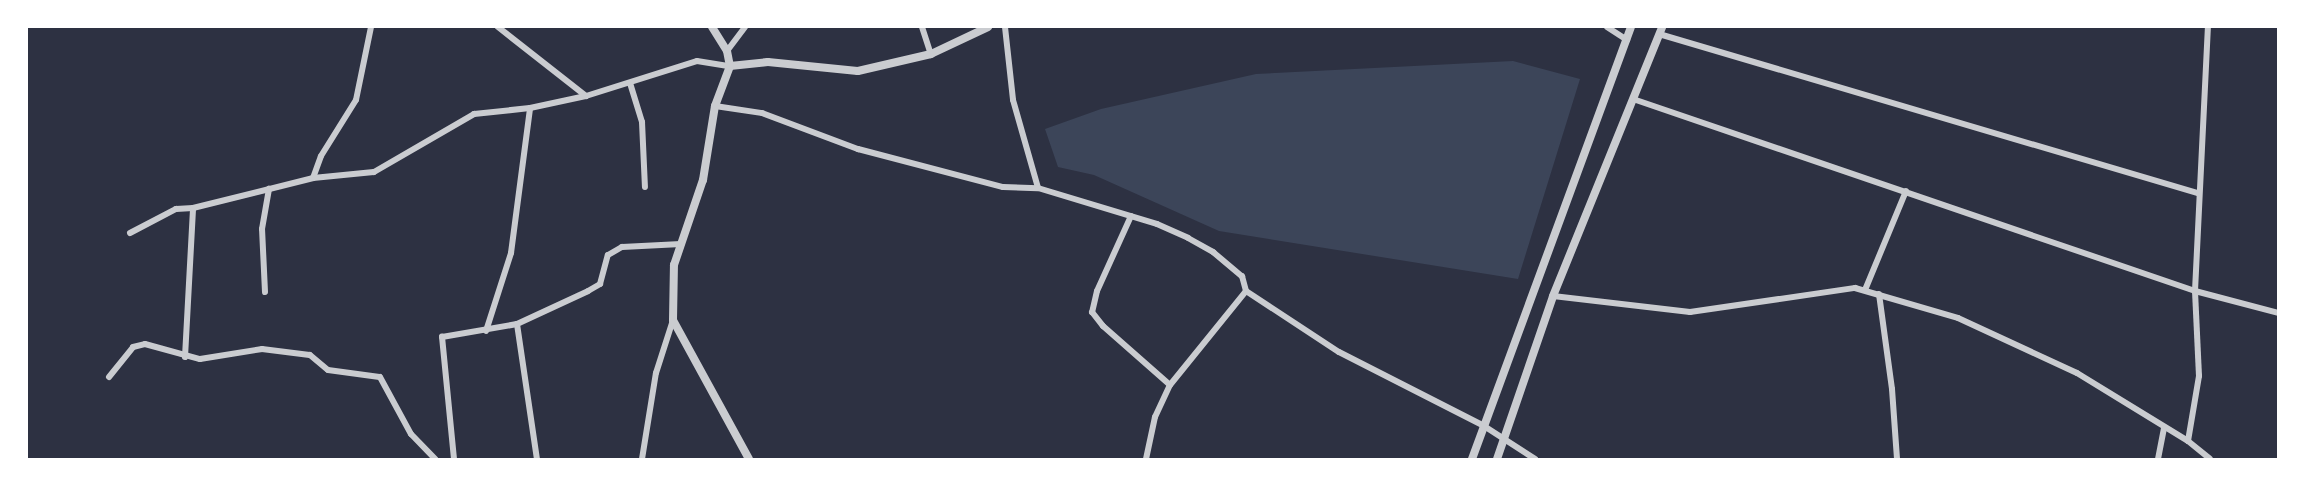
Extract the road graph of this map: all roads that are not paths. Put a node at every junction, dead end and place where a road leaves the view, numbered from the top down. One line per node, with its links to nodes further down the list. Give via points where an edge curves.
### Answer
1 (371, 27): 21 (street, via 356,100 321,156)
2 (498, 27): 17 (street)
3 (712, 27): 13 (street)
4 (745, 27): 13 (street)
5 (922, 27): 14 (street)
6 (988, 27): 14 (street)
7 (1005, 27): 23 (street, via 1014,100)
8 (1607, 27): 12 (street)
9 (1631, 27): 12 (street)
10 (2208, 27): 26 (street)
11 (1660, 31): 18 (street); 26 (street)
12 (1627, 40): 44 (street)
13 (727, 51): 15 (street)
14 (931, 54): 15 (street, via 858,70 768,62)
15 (730, 66): 16 (street, via 697,61); 19 (street)
16 (630, 83): 17 (street); 22 (street, via 642,122)
17 (586, 96): 20 (street)
18 (1634, 99): 25 (street); 36 (street)
19 (715, 105): 23 (street, via 762,113 858,149 1003,187); 30 (street, via 703,180)
20 (530, 108): 21 (street, via 474,114 374,172); 40 (street, via 512,253)
21 (313, 178): 24 (street)
22 (645, 187)
23 (1038, 188): 28 (street)
24 (269, 189): 27 (street); 34 (street, via 262,230)
25 (1906, 191): 31 (street); 33 (street)
26 (2198, 193): 33 (street)
27 (193, 208): 29 (street, via 176,209); 41 (street)
28 (1131, 216): 32 (street, via 1157,224 1213,252 1242,276); 43 (street, via 1097,291 1092,312)
29 (130, 233)
30 (681, 244): 38 (street, via 674,265); 39 (street, via 622,247 608,255 600,284)
31 (1865, 290): 35 (street); 36 (street, via 1855,288 1690,312)
32 (1246, 291): 43 (street); 44 (street, via 1339,352)
33 (2194, 291): 37 (street); 47 (street, via 2199,376)
34 (265, 292)
35 (1879, 294): 45 (street, via 1958,318 2077,373); 57 (street)
36 (1553, 296): 46 (street)
37 (2278, 313)
38 (673, 320): 51 (street, via 656,373); 52 (street)
39 (517, 324): 40 (street); 50 (street)
40 (486, 331): 49 (street, via 442,337)
41 (185, 357): 42 (street, via 145,344 133,347); 48 (street, via 200,359 262,349 288,351 310,355 328,370 380,377 411,434)
42 (109, 377)
43 (1170, 385): 53 (street, via 1155,417)
44 (1484, 426): 46 (street); 54 (street)
45 (2164, 428): 47 (street); 58 (street)
46 (1503, 440): 55 (street); 56 (street)
47 (2188, 441): 59 (street)
48 (435, 459)
49 (454, 459)
50 (537, 459)
51 (642, 459)
52 (749, 459)
53 (1146, 459)
54 (1472, 459)
55 (1497, 459)
56 (1535, 459)
57 (1897, 459)
58 (2158, 459)
59 (2210, 459)

